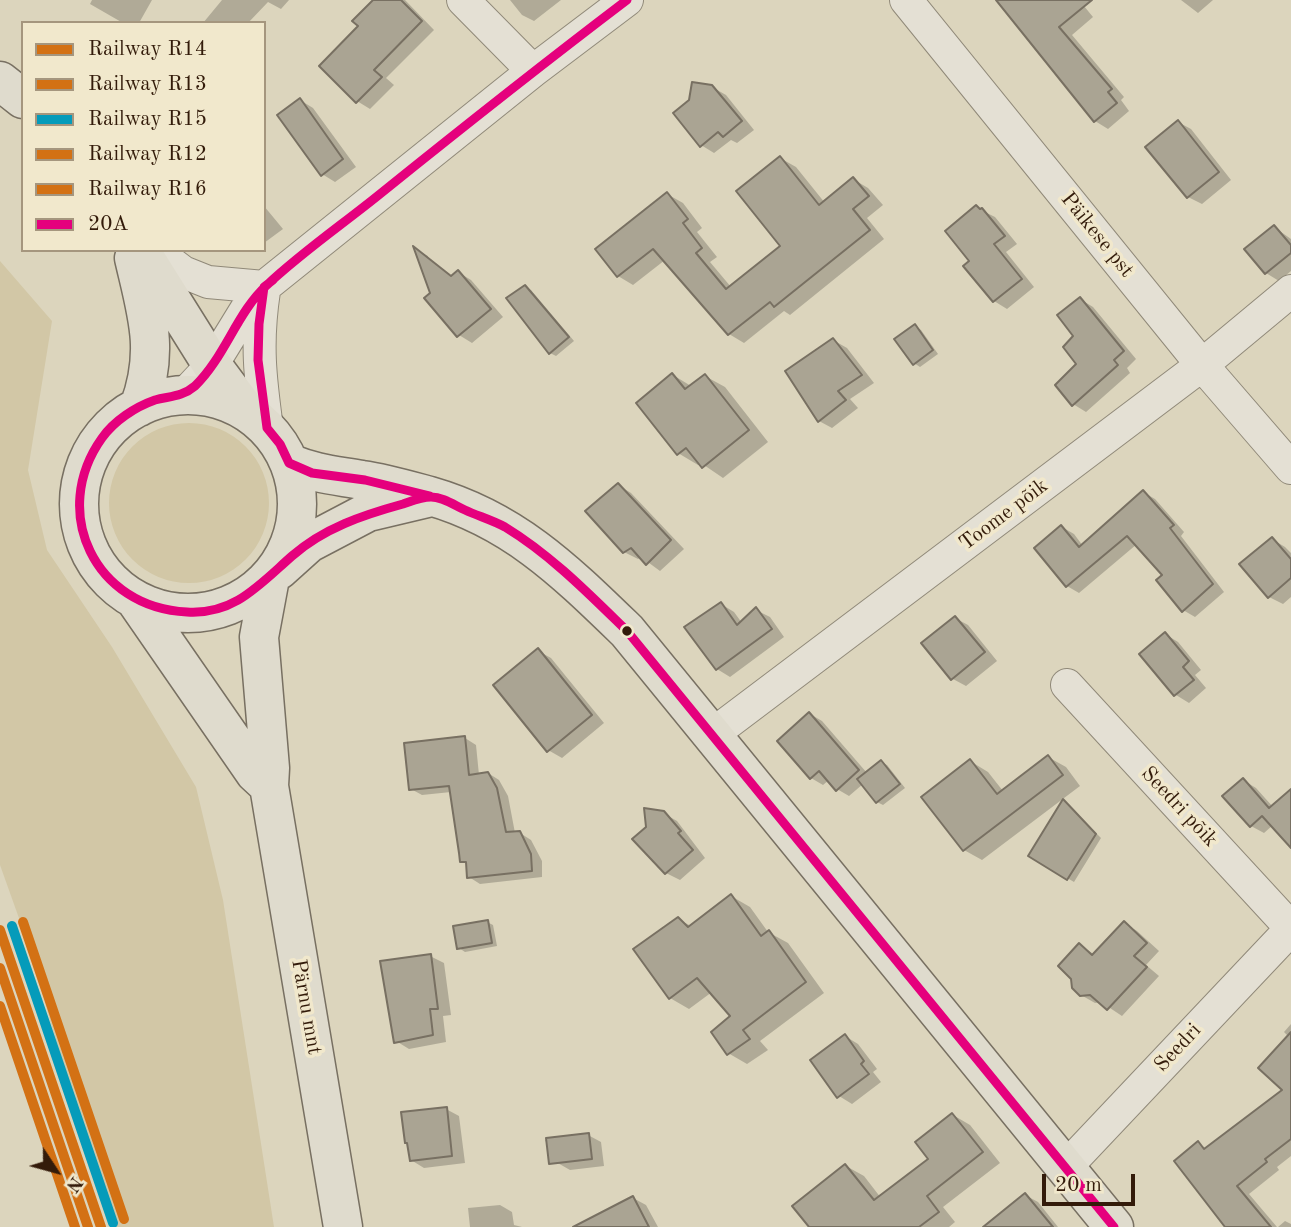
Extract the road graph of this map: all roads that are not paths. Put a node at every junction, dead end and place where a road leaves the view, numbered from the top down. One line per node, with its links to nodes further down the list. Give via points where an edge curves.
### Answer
1 (463, 0): 4 (street)
2 (627, 0): 4 (street)
3 (906, 0): 13 (street, Päikese pst)
4 (533, 71): 10 (street)
5 (0, 81): 6 (main road)
6 (21, 97)
7 (133, 252): 15 (main road, via 151,340 148,383)
8 (141, 252): 12 (main road)
9 (157, 252): 10 (street, via 183,272 208,282)
10 (264, 287): 12 (street); 16 (street)
11 (1291, 291): 13 (street, Toome põik)
12 (212, 365): 14 (street); 16 (main road)
13 (1202, 365): 18 (street, Päikese pst); 23 (street, Toome põik)
14 (184, 395): 15 (main road); 16 (main road, via 223,400)
15 (139, 407): 21 (main road, via 100,438 81,481 78,505 86,545 95,563)
16 (257, 420): 17 (main road)
17 (289, 463): 19 (main road, via 312,473 365,480); 20 (main road, via 298,505 291,541)
18 (1291, 468)
19 (432, 497): 20 (main road, via 368,512 309,543); 23 (main road, via 504,526 541,551 627,631)
20 (270, 578): 21 (main road, via 239,601 202,613 171,613); 24 (main road, Pärnu mnt, via 259,637)
21 (136, 601): 24 (main road, via 255,773)
22 (1067, 685): 25 (street, Seedri põik)
23 (713, 734): 26 (main road)
24 (269, 786): 27 (main road, Pärnu mnt)
25 (1291, 928): 26 (street, Seedri)
26 (1066, 1167): 28 (main road)
27 (343, 1227)
28 (1114, 1227)

